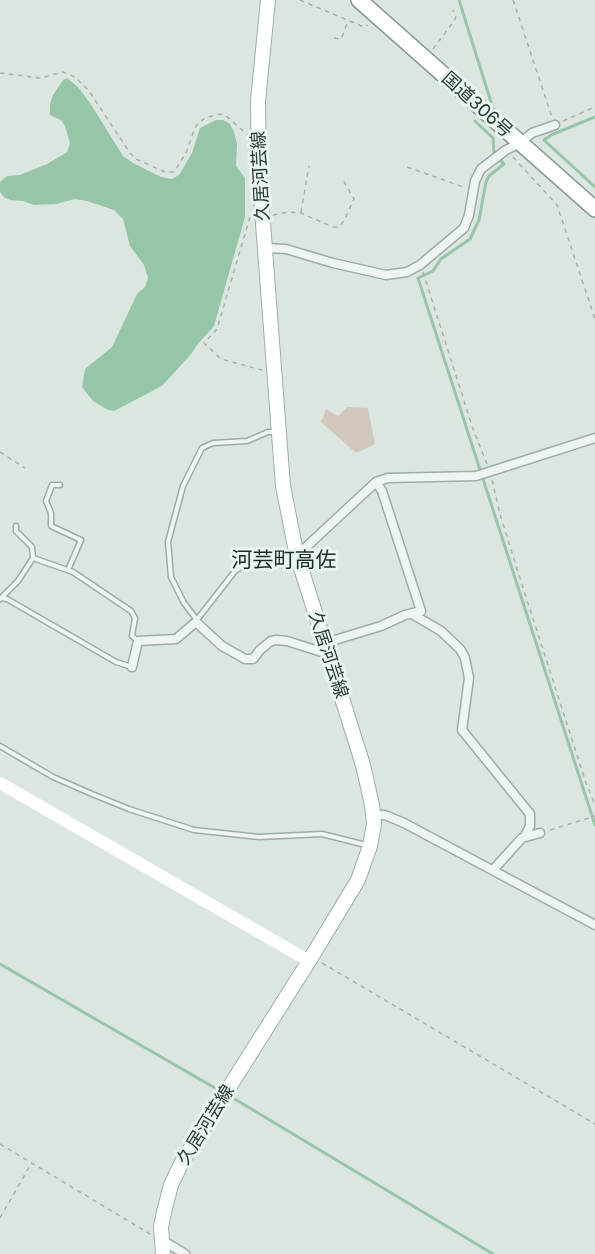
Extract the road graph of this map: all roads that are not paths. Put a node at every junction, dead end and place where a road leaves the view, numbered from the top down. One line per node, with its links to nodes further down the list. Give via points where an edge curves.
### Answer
1 (268, 0): 6 (main road, 久居河芸線, via 258,101 257,215)
2 (359, 0): 4 (highway, 国道306号)
3 (555, 125): 4 (street, via 532,133)
4 (513, 146): 5 (highway, 国道306号); 6 (street, via 481,169 472,190 468,220 461,232 407,272 386,275 286,249)
5 (595, 209)
6 (266, 248): 7 (main road, 久居河芸線)
7 (279, 432): 12 (main road, 久居河芸線, via 283,486); 17 (lane, via 268,432 248,441 210,443 202,448 183,486 168,542 171,575)
8 (595, 438): 9 (street, via 485,474 388,478)
9 (376, 482): 12 (street); 16 (street, via 421,611)
10 (60, 485): 14 (lane, via 52,485 46,501 51,526 81,540)
11 (16, 526): 13 (lane, via 16,531 32,547)
12 (296, 552): 17 (lane, via 283,565 248,562 235,572); 19 (main road, 久居河芸線)
13 (33, 558): 14 (lane); 15 (lane)
14 (68, 570): 18 (lane, via 130,611 135,618 132,636)
15 (1, 599): 20 (lane)
16 (412, 614): 19 (street); 25 (street, via 441,631 465,658 469,678 462,730 530,814)
17 (196, 621): 18 (street, via 176,639); 19 (street, via 222,646 245,659 253,659 276,640)
18 (138, 641): 20 (street)
19 (326, 648): 23 (main road, 久居河芸線, via 363,765)
20 (132, 667)
21 (0, 746): 26 (lane, via 73,785 194,830 259,837 322,834)
22 (0, 783): 29 (street)
23 (373, 815): 26 (main road, 久居河芸線); 27 (street, via 404,823)
24 (540, 833): 25 (street)
25 (525, 836): 27 (street)
26 (370, 846): 29 (main road, 久居河芸線, via 358,880)
27 (493, 870): 28 (street)
28 (595, 925)
29 (310, 959): 30 (main road, 久居河芸線, via 182,1162 164,1212)
30 (162, 1247): 31 (street)
31 (185, 1254)

